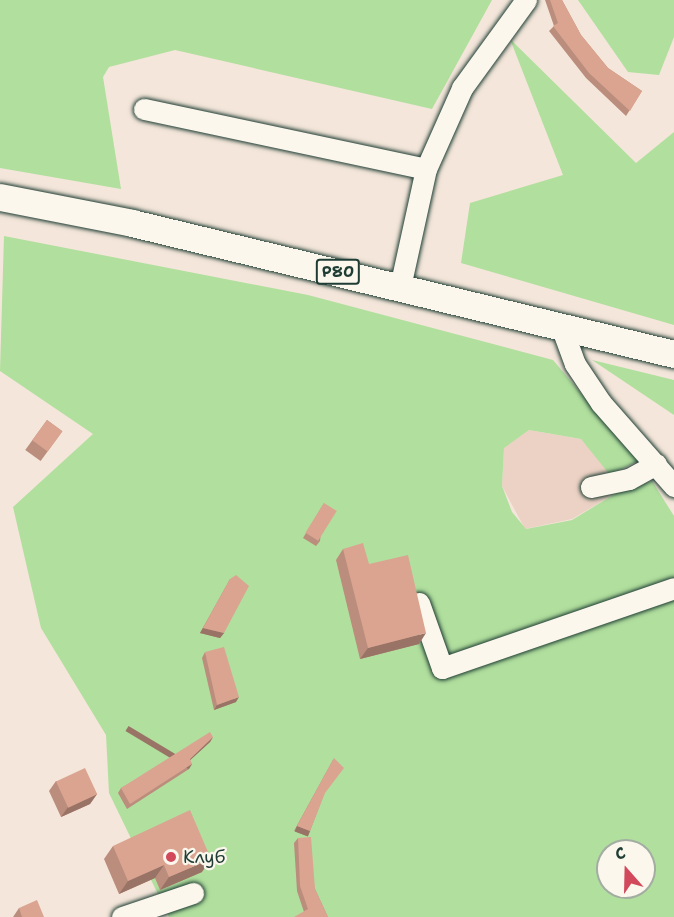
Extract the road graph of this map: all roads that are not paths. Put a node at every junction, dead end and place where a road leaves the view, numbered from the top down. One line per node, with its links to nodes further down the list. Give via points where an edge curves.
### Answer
1 (526, 0): 3 (lane, via 462,88)
2 (144, 109): 3 (lane)
3 (426, 169): 5 (lane)
4 (0, 197): 5 (main road, Р80)
5 (400, 287): 6 (main road, Р80)
6 (561, 326): 7 (main road, Р80); 8 (lane, via 575,364 601,403)
7 (674, 354)
8 (656, 464): 9 (lane); 10 (lane, via 629,479)
9 (674, 486)
10 (591, 487)
11 (674, 588): 12 (lane, via 442,668)
12 (419, 603)
13 (193, 893): 14 (lane)
14 (122, 917)

